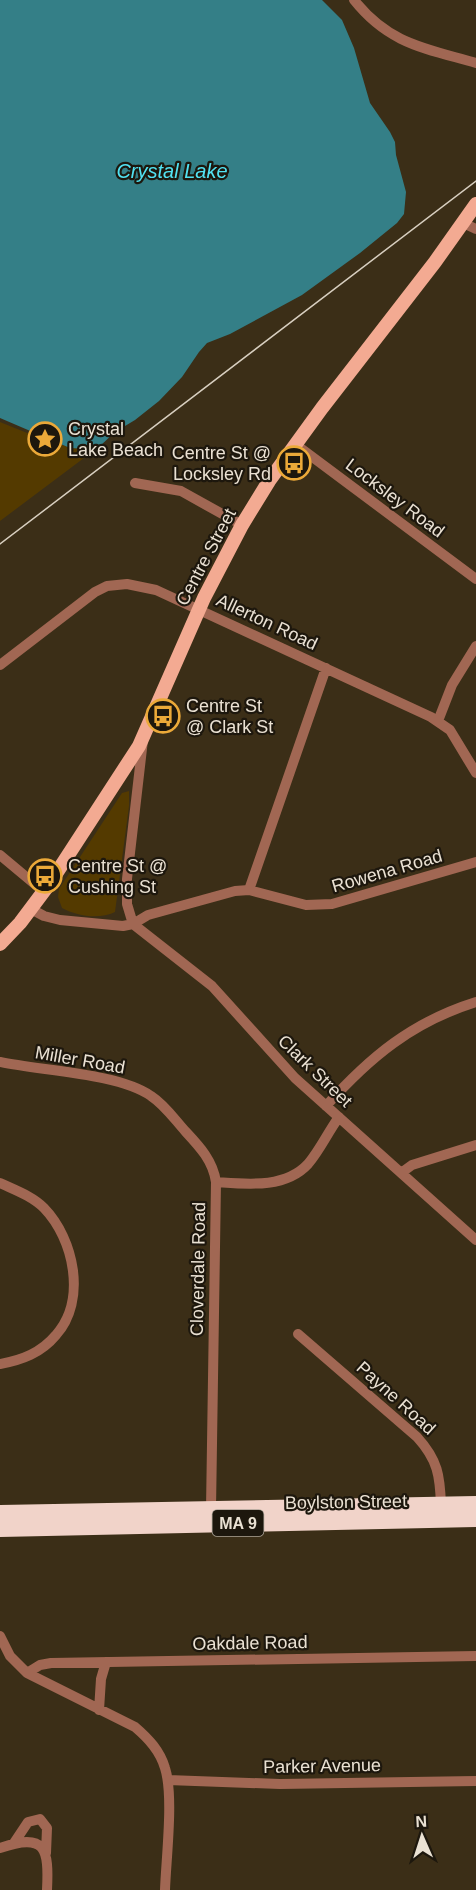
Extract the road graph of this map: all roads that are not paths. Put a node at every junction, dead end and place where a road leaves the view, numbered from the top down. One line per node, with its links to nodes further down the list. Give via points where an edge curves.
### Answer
1 (354, 0): 2 (street, via 397,39)
2 (476, 63)
3 (476, 204): 4 (main road, Centre Street)
4 (470, 226): 5 (main road, Centre Street)
5 (295, 444): 7 (main road, Centre Street); 8 (street, Locksley Road)
6 (135, 483): 7 (street, via 181,491)
7 (242, 525): 9 (main road, Centre Street)
8 (476, 579)
9 (198, 609): 11 (street, Allerton Road, via 142,586 106,586); 12 (street, Allerton Road); 14 (main road, Centre Street)
10 (476, 646): 13 (street, via 452,685)
11 (0, 665)
12 (326, 668): 13 (street, Allerton Road); 18 (street)
13 (438, 721): 15 (street, Allerton Road, via 455,736)
14 (144, 737): 19 (main road, Centre Street); 21 (street, via 127,879 127,904)
15 (476, 772)
16 (0, 855): 19 (street)
17 (476, 862): 18 (street, Rowena Road, via 332,904 297,903)
18 (249, 890): 21 (street, Rowena Road, via 219,894 142,917)
19 (43, 891): 20 (main road, Centre Street)
20 (31, 909): 21 (street, via 69,921 116,927); 22 (main road, Centre Street)
21 (133, 924): 25 (street, Clark Street, via 212,986 280,1063)
22 (0, 944)
23 (476, 1002): 25 (street, via 435,1018 397,1041 369,1061)
24 (0, 1062): 29 (street, Miller Road, via 114,1081 142,1091 160,1103 198,1145 211,1163)
25 (326, 1106): 26 (street, Clark Street)
26 (339, 1118): 28 (street, Clark Street); 29 (street, Cloverdale Road, via 313,1158 296,1173 259,1184)
27 (476, 1145): 28 (street, via 412,1165)
28 (401, 1173): 31 (street, Clark Street)
29 (216, 1182): 36 (street, Cloverdale Road)
30 (0, 1183): 33 (street, via 30,1197 50,1215 66,1245 74,1279 70,1310 57,1334 31,1355)
31 (476, 1239)
32 (298, 1334): 35 (street, Payne Road, via 423,1443 435,1462)
33 (0, 1364)
34 (476, 1504): 35 (highway, Boylston Street / MA 9)
35 (441, 1505): 36 (highway, Boylston Street / MA 9)
36 (211, 1509): 37 (highway, Boylston Street / MA 9)
37 (0, 1513)
38 (476, 1519): 39 (highway, Boylston Street / MA 9)
39 (0, 1528)
40 (0, 1636): 43 (street, via 10,1656)
41 (476, 1656): 42 (street, Oakdale Road)
42 (106, 1662): 43 (street, Oakdale Road, via 45,1663); 44 (street)
43 (27, 1673): 44 (street)
44 (99, 1710): 45 (street, via 135,1727 149,1740 159,1752)
45 (168, 1780): 46 (street, Parker Avenue, via 280,1784); 51 (street)
46 (476, 1781)
47 (14, 1843): 48 (street); 49 (street, via 30,1842); 49 (street, via 28,1822 40,1819 47,1828)
48 (0, 1848)
49 (46, 1853): 50 (street)
50 (47, 1890)
51 (165, 1890)

